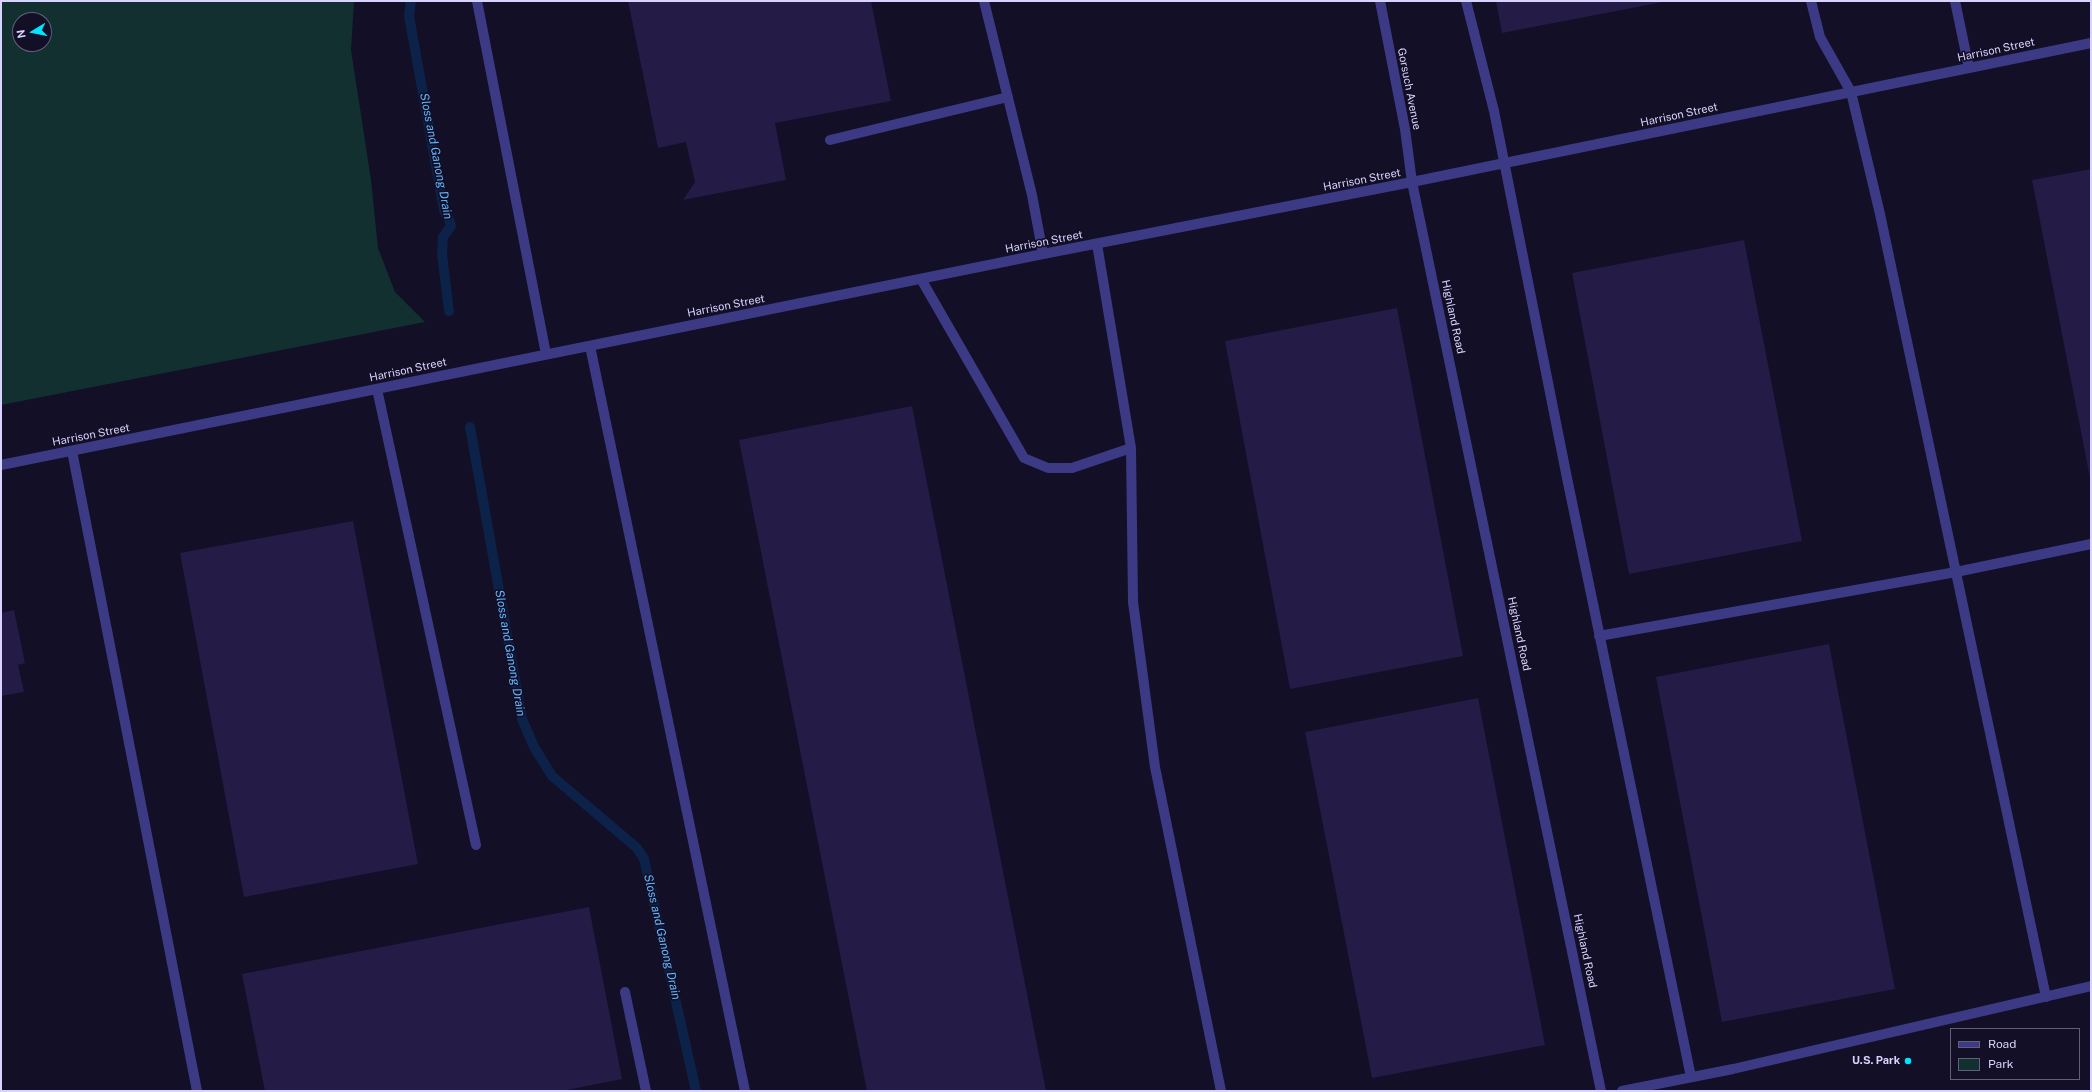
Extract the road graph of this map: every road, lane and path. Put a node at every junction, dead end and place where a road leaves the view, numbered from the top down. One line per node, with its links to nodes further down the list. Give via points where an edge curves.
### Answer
1 (477, 1): 18 (street)
2 (984, 1): 10 (street)
3 (1380, 1): 13 (street, Gorsuch Avenue, via 1405,129)
4 (1466, 1): 12 (street)
5 (1811, 1): 9 (street, via 1820,37)
6 (1955, 1): 8 (street)
7 (2091, 43): 8 (street, Harrison Street)
8 (1969, 68): 9 (street, Harrison Street)
9 (1851, 92): 12 (street, Harrison Street); 24 (street, via 1880,214)
10 (1008, 97): 11 (street); 15 (street, via 1032,195)
11 (830, 140)
12 (1505, 163): 13 (street, Harrison Street); 25 (street)
13 (1412, 182): 14 (street, Harrison Street); 35 (street, Highland Road)
14 (1097, 244): 15 (street, Harrison Street); 20 (street)
15 (1043, 254): 16 (street, Harrison Street)
16 (921, 279): 17 (street, Harrison Street); 20 (street, via 1024,458 1048,468 1072,468)
17 (590, 346): 18 (street, Harrison Street); 33 (street)
18 (546, 354): 19 (street, Harrison Street)
19 (377, 390): 21 (street, Harrison Street); 26 (street)
20 (1131, 448): 34 (street, via 1133,602 1155,767)
21 (72, 451): 22 (street, Harrison Street); 31 (street)
22 (1, 465)
23 (2091, 544): 24 (street)
24 (1956, 572): 25 (street); 29 (street)
25 (1599, 636): 30 (street)
26 (476, 846)
27 (2091, 986): 29 (street)
28 (625, 992): 32 (street)
29 (2046, 996): 30 (street)
30 (1691, 1077): 36 (street)
31 (197, 1091)
32 (646, 1091)
33 (745, 1091)
34 (1221, 1091)
35 (1601, 1091)
36 (1622, 1091)

